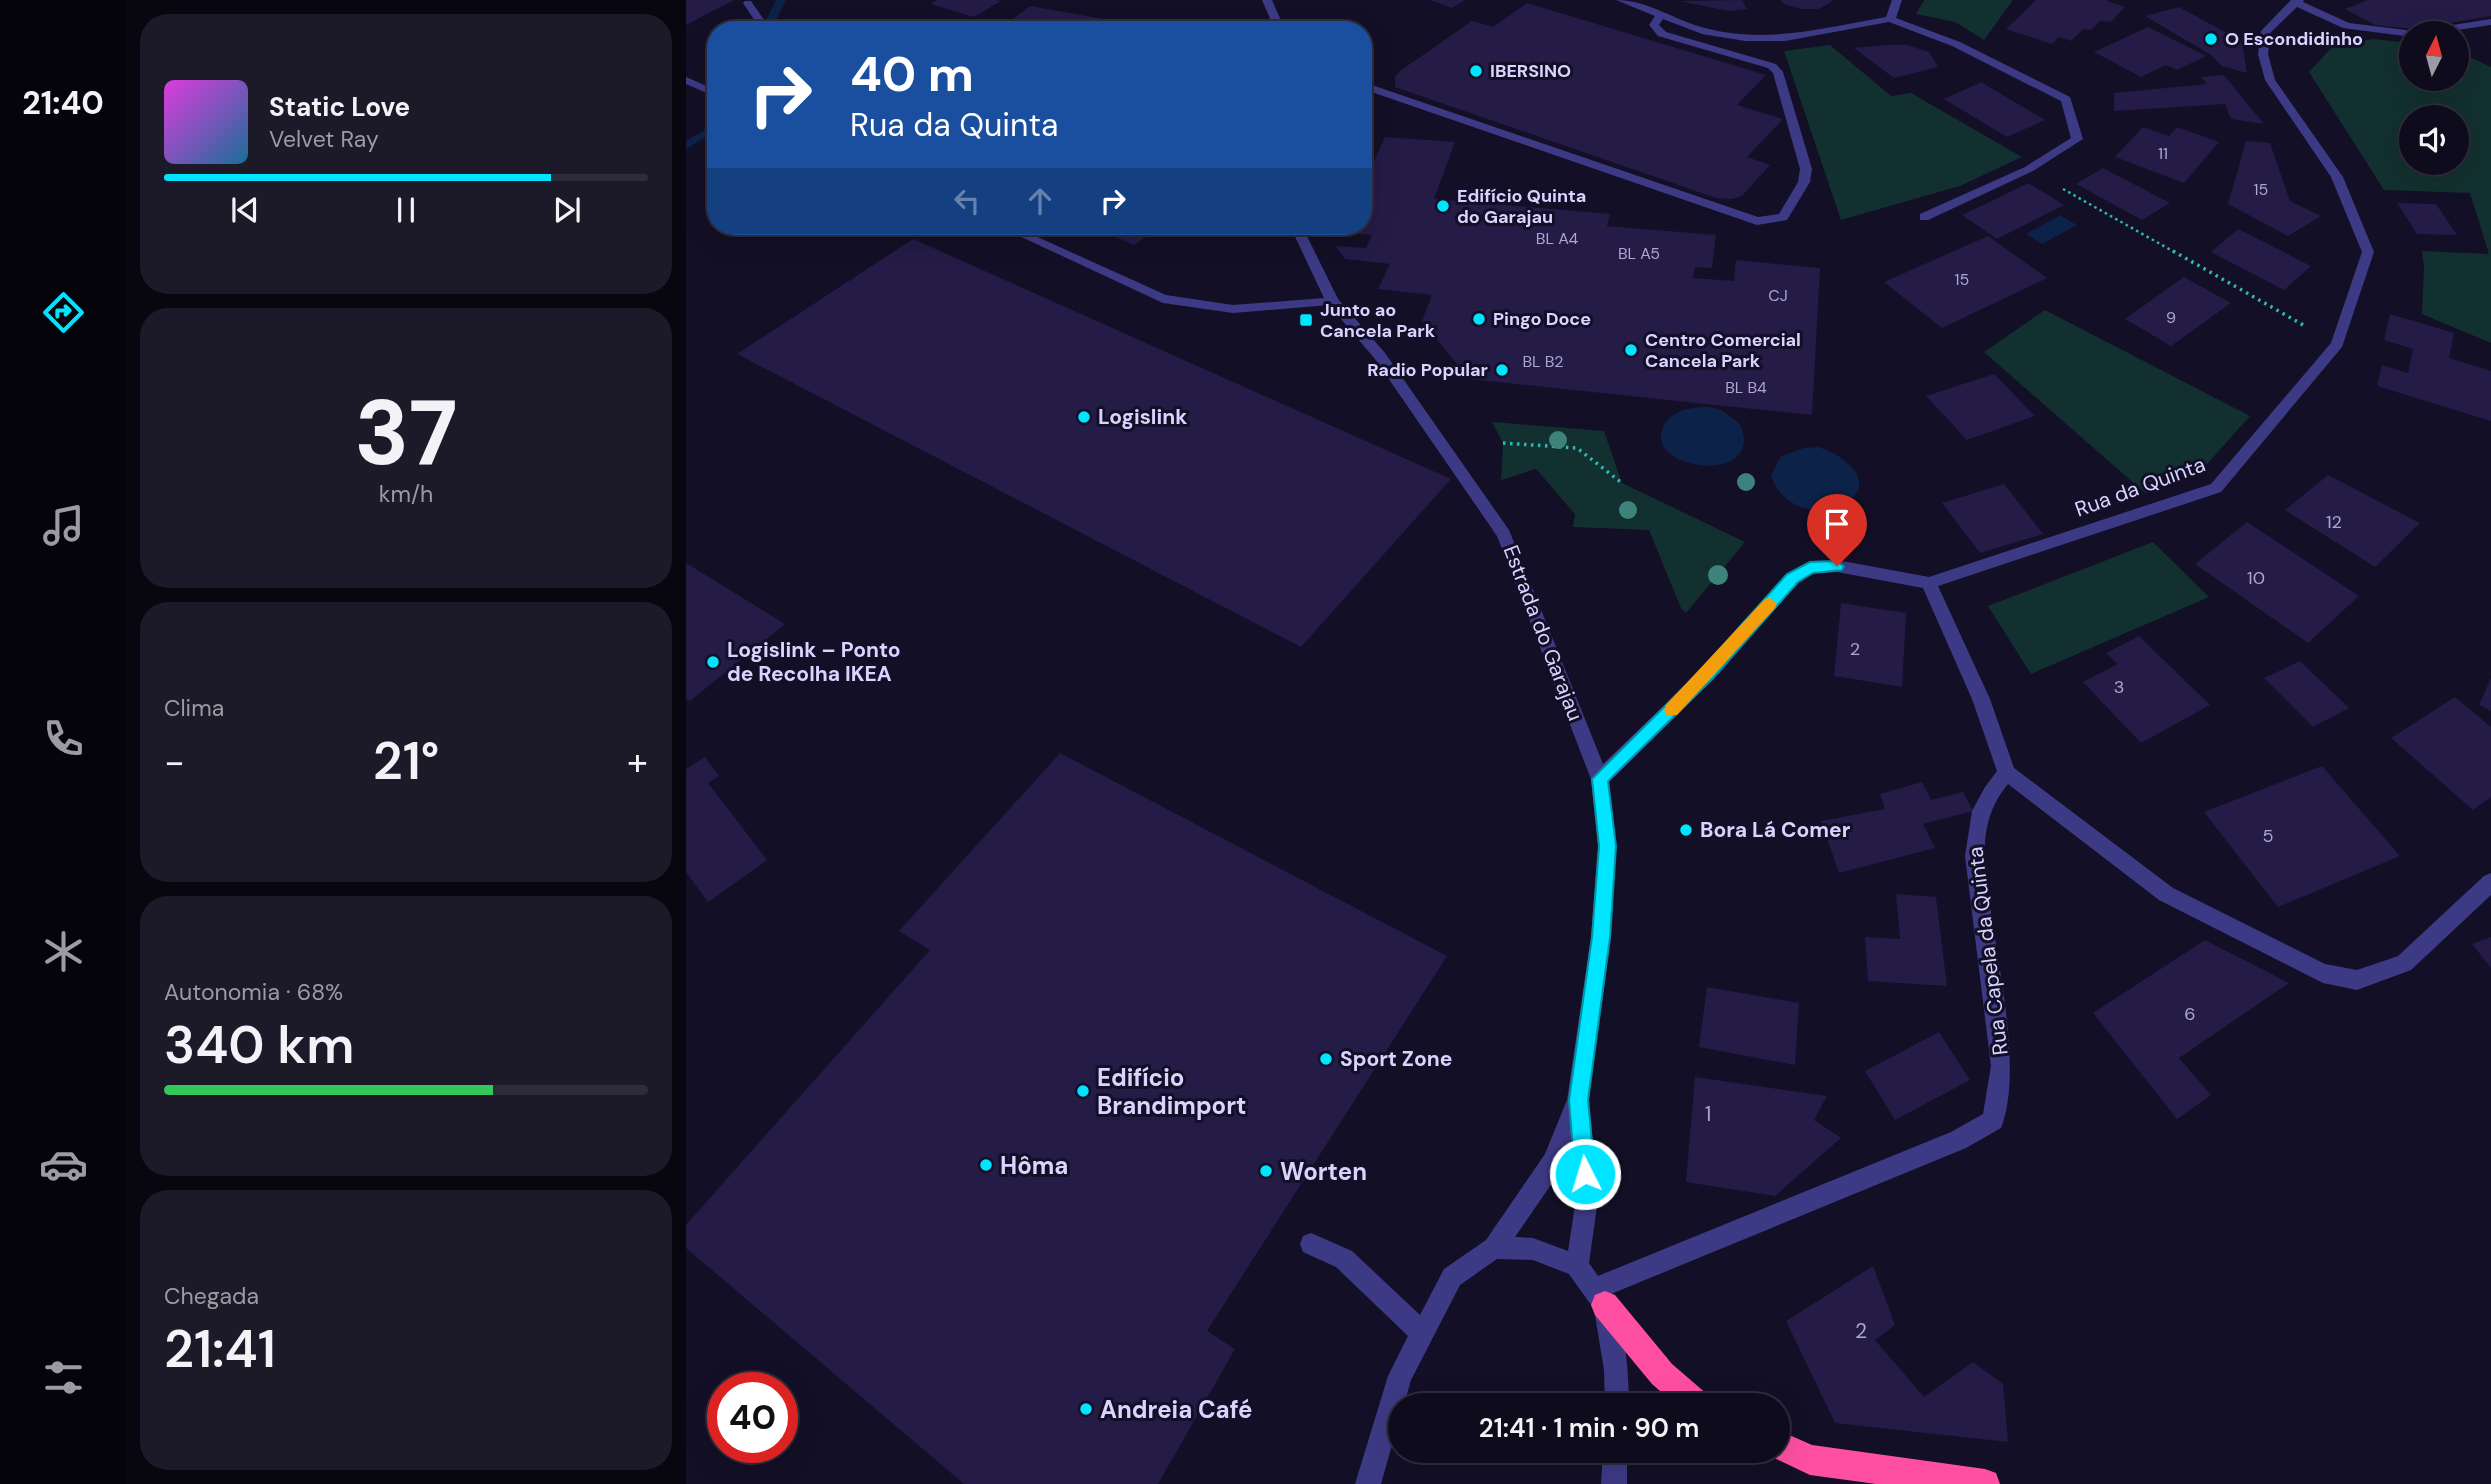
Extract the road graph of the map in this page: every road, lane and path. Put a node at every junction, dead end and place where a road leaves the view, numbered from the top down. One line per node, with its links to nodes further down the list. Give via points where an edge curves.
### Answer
1 (1267, 0): 9 (street)
2 (1621, 0): 6 (street)
3 (1897, 0): 7 (street)
4 (2297, 1): 12 (street, via 2347,26); 21 (street, Rua da Quinta, via 2266,31 2263,54 2270,80 2337,177 2368,252)
5 (748, 3): 8 (street)
6 (1661, 15): 7 (street, via 1706,32 1745,38 1785,38); 15 (street, via 1654,25 1662,34 1772,66 1778,72 1806,169 1804,182 1783,217 1757,221)
7 (1891, 19): 16 (street, via 1956,44 2066,99 2077,139)
8 (760, 21)
9 (1276, 21)
10 (2491, 22): 11 (street)
11 (2469, 25)
12 (2399, 32)
13 (686, 80): 14 (street)
14 (692, 87)
15 (1372, 88)
16 (2029, 169): 17 (street); 21 (path)
17 (1924, 217)
18 (1024, 235): 20 (street, via 1163,299 1233,309)
19 (1300, 235): 20 (street, Estrada do Garajau)
20 (1332, 301): 26 (street, Estrada do Garajau, via 1380,356 1504,534)
21 (2337, 344): 24 (street, Rua da Quinta, via 2216,488)
22 (1503, 443): 23 (path, via 1577,448)
23 (1622, 483)
24 (1929, 583): 25 (street, via 1981,699); 26 (street, Rua da Quinta, via 1837,566 1810,567 1793,578 1708,674)
25 (2007, 773): 27 (street, via 2166,894 2323,973 2357,980 2404,963); 32 (street, Rua Capela da Quinta, via 1986,797 1976,825 1974,856 2001,1066 1993,1120 1958,1140)
26 (1600, 779): 28 (street, Estrada do Garajau, via 1607,846 1601,937)
27 (2491, 882)
28 (1578, 1100): 30 (street, Estrada do Garajau, via 1553,1162); 31 (street, Estrada do Garajau, via 1587,1199)
29 (1311, 1244): 33 (street, via 1344,1259)
30 (1494, 1248): 31 (street, via 1532,1249); 33 (street, Estrada do Garajau, via 1452,1278)
31 (1577, 1266): 32 (street)
32 (1600, 1297): 34 (street); 35 (highway, via 1662,1374)
33 (1423, 1334): 38 (street, Estrada do Garajau, via 1399,1376)
34 (1617, 1393)
35 (1684, 1393)
36 (1790, 1451): 40 (highway, via 1810,1460)
37 (1615, 1463): 39 (street)
38 (1368, 1484)
39 (1614, 1484)
40 (1984, 1484)

